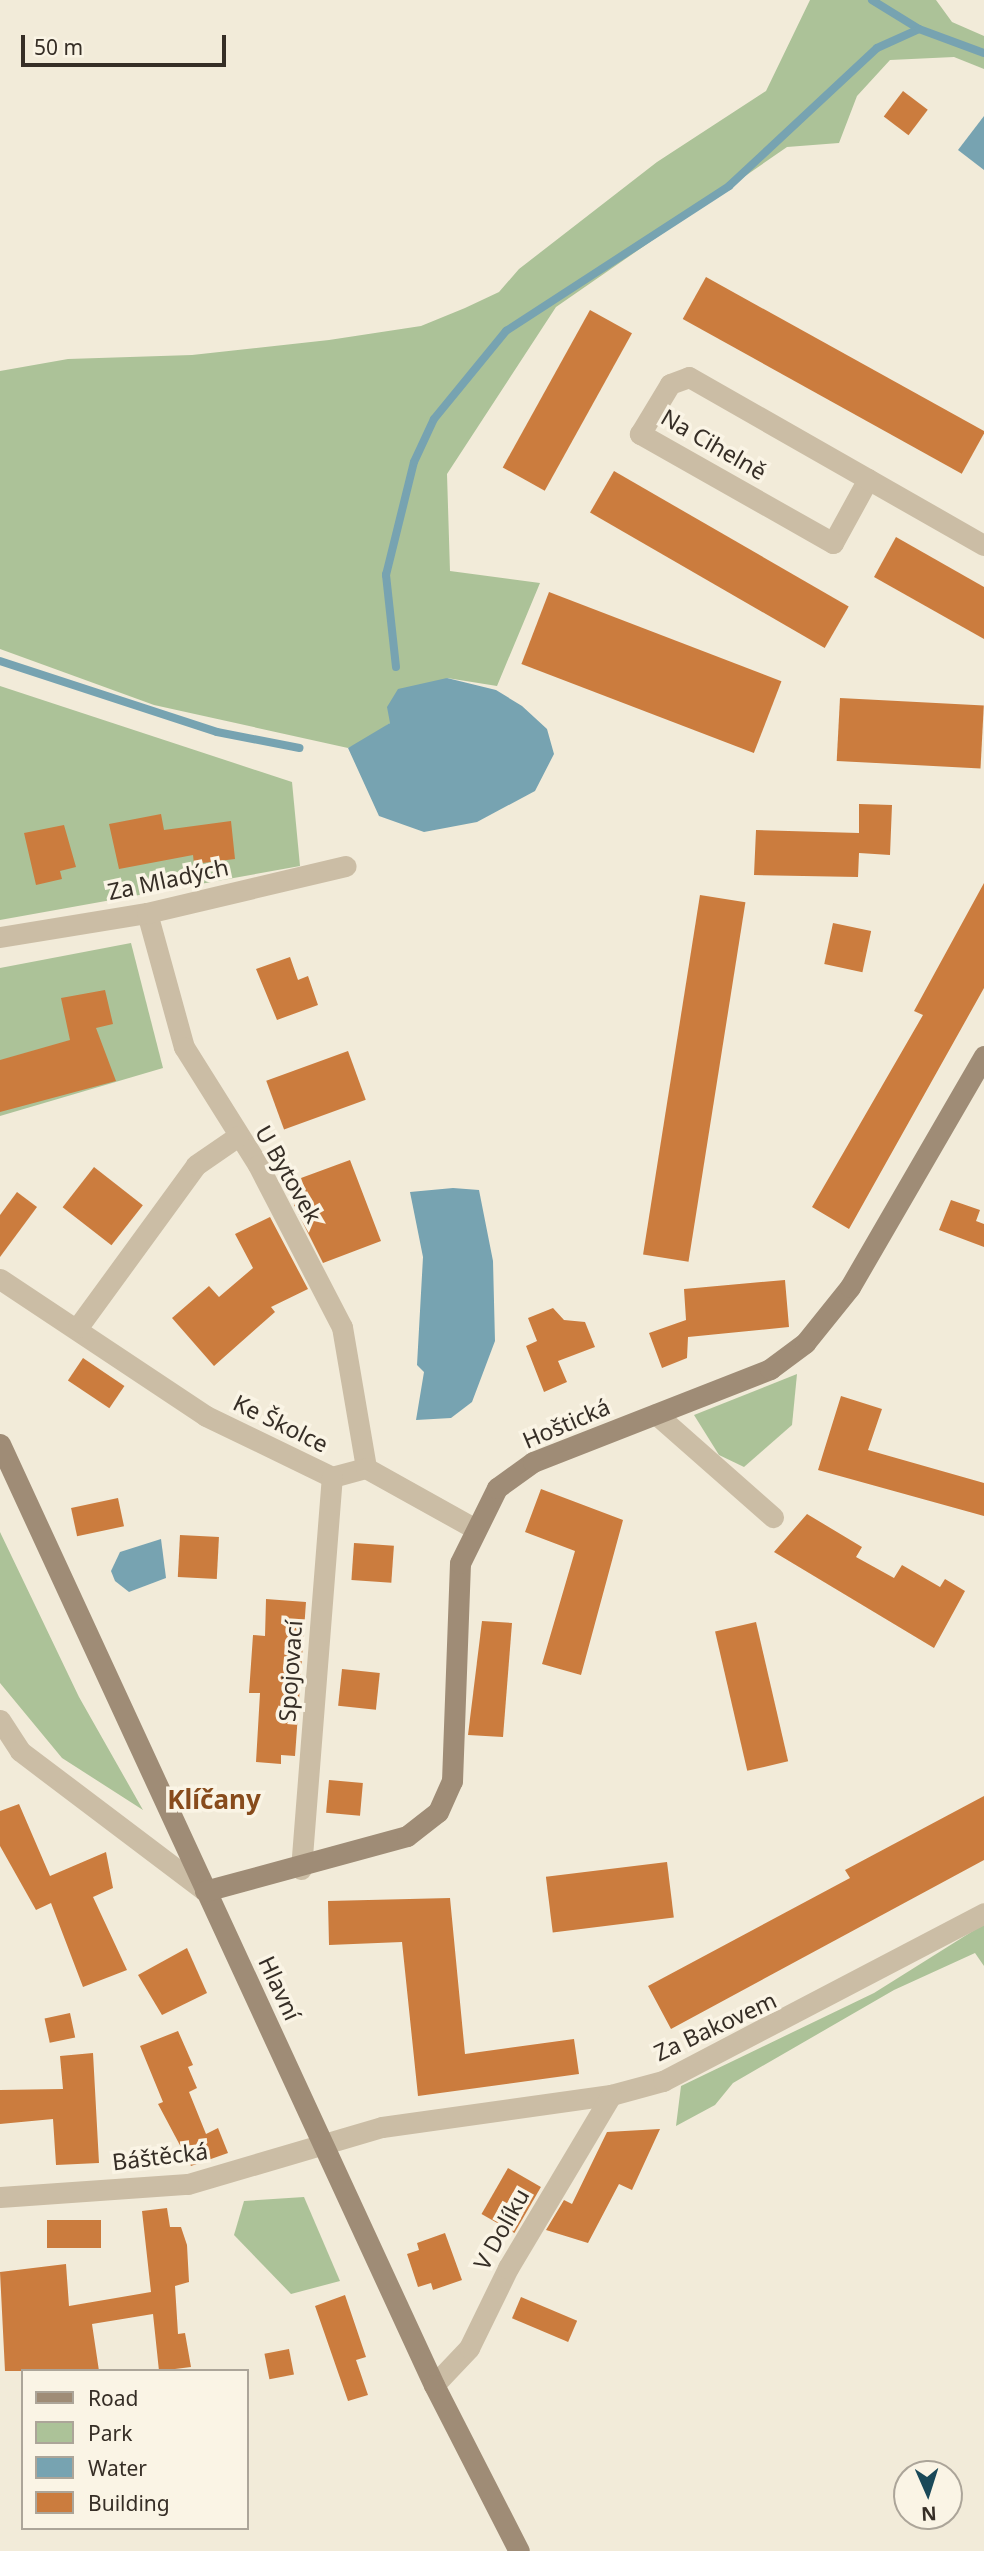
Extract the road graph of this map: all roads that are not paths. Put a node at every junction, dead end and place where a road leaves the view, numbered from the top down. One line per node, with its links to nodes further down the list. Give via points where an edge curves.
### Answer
1 (868, 479): 1 (street, Na Cihelně, via 689,377 670,384 640,435 833,542); 2 (street, Na Cihelně)
2 (984, 545)
3 (346, 866): 4 (street, Za Mladých)
4 (147, 913): 5 (street, Za Mladých); 7 (street, U Bytovek, via 184,1047)
5 (0, 937)
6 (984, 1056): 10 (street, Hoštická, via 850,1287 805,1343 770,1369)
7 (238, 1136): 9 (street, via 196,1165); 12 (street, U Bytovek, via 342,1327)
8 (0, 1279): 9 (street, Ke Školce)
9 (78, 1327): 13 (street, Ke Školce, via 206,1416)
10 (656, 1414): 14 (street); 15 (street, Hoštická, via 533,1462 497,1488)
11 (0, 1444): 18 (street, Hlavní)
12 (366, 1468): 13 (street, Ke Školce); 15 (street)
13 (332, 1477): 17 (street, Spojovací)
14 (774, 1517)
15 (472, 1527): 17 (street, Hoštická, via 460,1563 452,1781 438,1812 407,1836)
16 (0, 1720): 18 (street, via 20,1751)
17 (301, 1870): 18 (street, Hoštická)
18 (205, 1891): 21 (street, Hlavní)
19 (984, 1913): 20 (street, Za Bakovem, via 710,2062)
20 (611, 2095): 21 (street, Za Bakovem, via 382,2127); 23 (street, V Dolíku, via 508,2268 469,2348)
21 (323, 2146): 22 (street, Báštěcká, via 188,2184); 23 (street, Hlavní)
22 (0, 2197)
23 (434, 2385): 24 (street, Hlavní)
24 (519, 2551)

